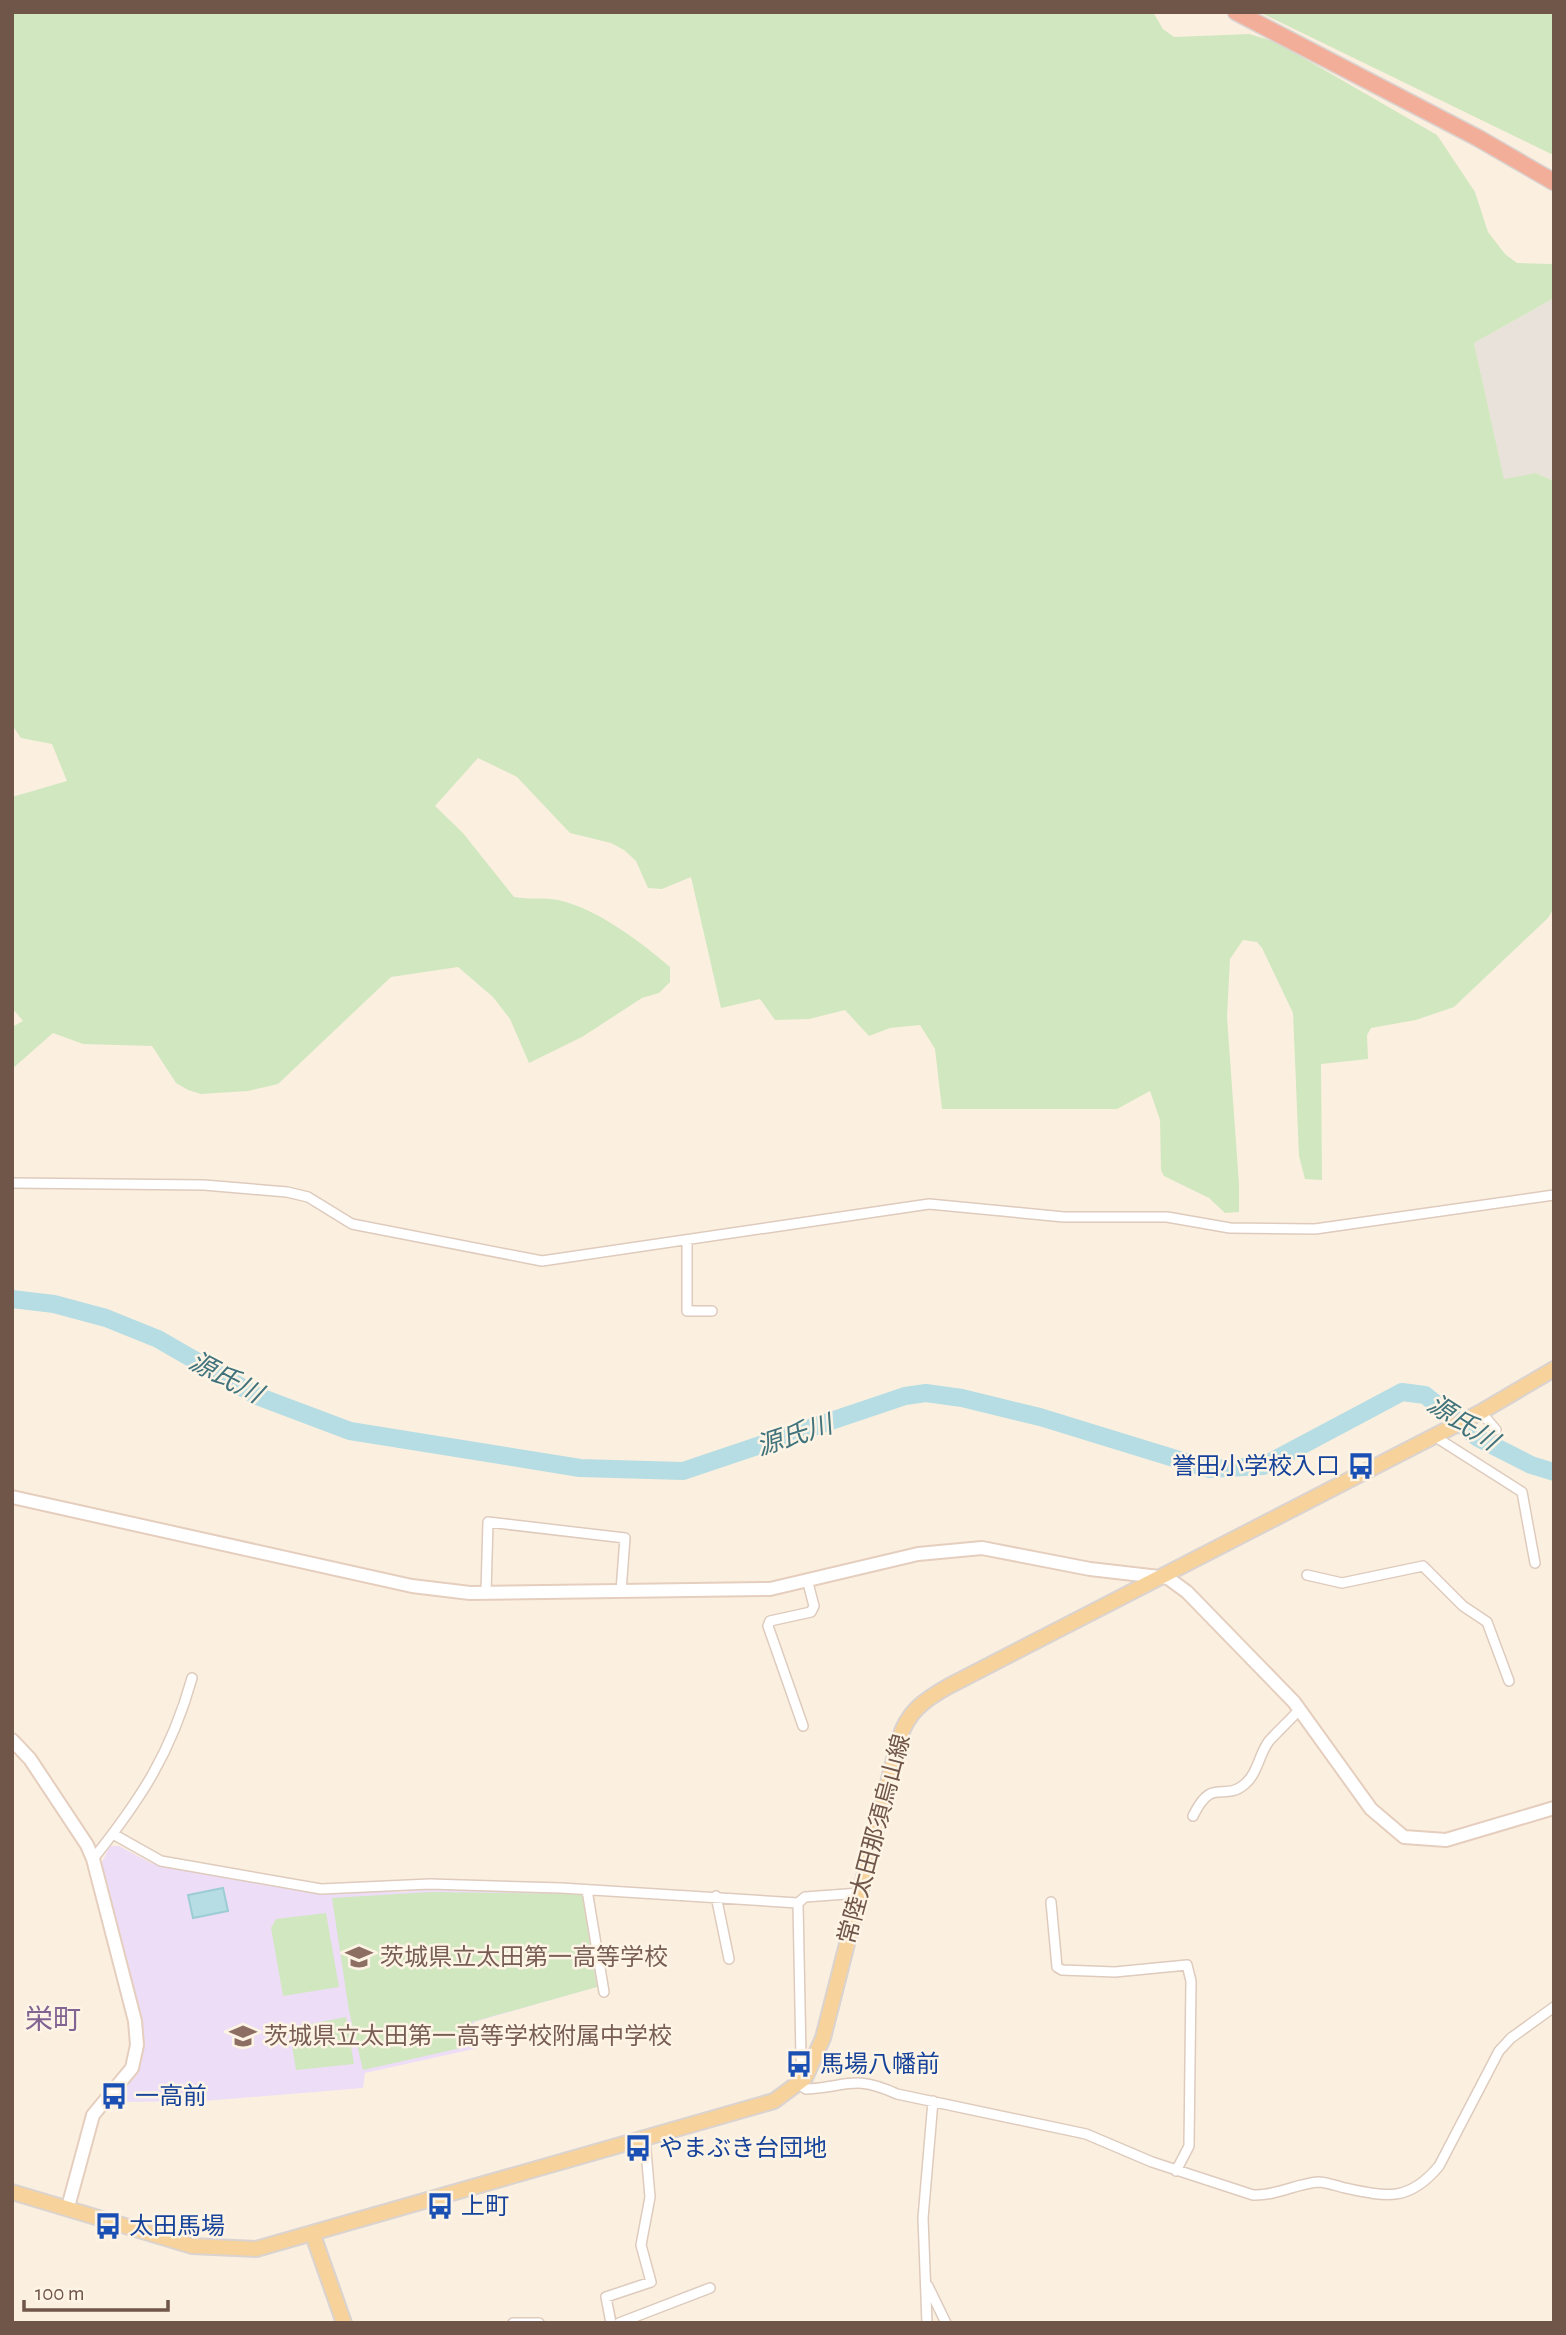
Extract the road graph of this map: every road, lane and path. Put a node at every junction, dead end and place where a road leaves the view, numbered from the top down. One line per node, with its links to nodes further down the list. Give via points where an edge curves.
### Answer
1 (1236, 12): 2 (highway, via 1478,138)
2 (1554, 183)
3 (12, 1183): 5 (street, via 204,1185 287,1192 308,1197 352,1224 542,1261)
4 (1554, 1195): 5 (street, via 1315,1229 1230,1228 1167,1217 1064,1217 929,1204)
5 (687, 1241): 6 (street, via 687,1311)
6 (712, 1311)
7 (1554, 1369): 8 (main road, 常陸太田那須烏山線)
8 (1476, 1415): 9 (street); 10 (main road, 常陸太田那須烏山線)
9 (1496, 1430)
10 (1437, 1435): 12 (street, via 1522,1492); 14 (main road, 常陸太田那須烏山線)
11 (12, 1497): 17 (street, via 412,1586)
12 (1535, 1563)
13 (1307, 1575): 19 (street, via 1342,1583 1423,1566 1462,1606 1487,1622)
14 (1162, 1577): 15 (street, via 1090,1569 1001,1550 959,1548 918,1553); 20 (street, via 1179,1584); 28 (main road, 常陸太田那須烏山線, via 949,1686 912,1712 899,1740)
15 (808, 1583): 16 (street, via 770,1589); 21 (street, via 814,1606 811,1612 770,1621 768,1626)
16 (621, 1591): 17 (street); 17 (street, via 625,1538 488,1522)
17 (486, 1593)
18 (192, 1678): 25 (street, via 179,1725 161,1762)
19 (1509, 1681)
20 (1300, 1709): 23 (street, via 1371,1810 1404,1837 1446,1840); 24 (street, via 1268,1742 1246,1783 1202,1797)
21 (803, 1726)
22 (12, 1740): 26 (street, via 30,1759)
23 (1554, 1808)
24 (1194, 1816)
25 (113, 1834): 26 (street); 27 (street, via 161,1861 321,1889 430,1884)
26 (93, 1859): 40 (street, via 135,2021 137,2045 132,2068 93,2115)
27 (587, 1889): 29 (street); 33 (street)
28 (860, 1893): 31 (street, via 805,1897); 35 (main road, 常陸太田那須烏山線, via 823,2038)
29 (716, 1896): 31 (street); 32 (street)
30 (1051, 1902): 38 (street, via 1057,1967 1062,1970 1115,1972 1186,1965 1191,1981 1189,2146)
31 (798, 1903): 35 (street)
32 (729, 1959)
33 (604, 1992)
34 (1554, 2007): 38 (street, via 1499,2051 1439,2166 1411,2190 1382,2196 1319,2182 1269,2196 1253,2195)
35 (802, 2081): 36 (street, via 806,2089 854,2080 872,2082 897,2094); 37 (main road, via 774,2101)
36 (933, 2101): 38 (street, via 1086,2134); 42 (street, via 923,2218)
37 (645, 2139): 41 (main road); 47 (street, via 650,2197 642,2245 651,2282 606,2297)
38 (1176, 2171)
39 (12, 2192): 40 (main road)
40 (68, 2207): 41 (main road, via 192,2246 257,2249)
41 (313, 2235): 44 (main road)
42 (925, 2281): 49 (street); 50 (street)
43 (710, 2288): 48 (street)
44 (344, 2323)
45 (513, 2323): 46 (street)
46 (539, 2323)
47 (611, 2323)
48 (619, 2323)
49 (927, 2323)
50 (946, 2323)

